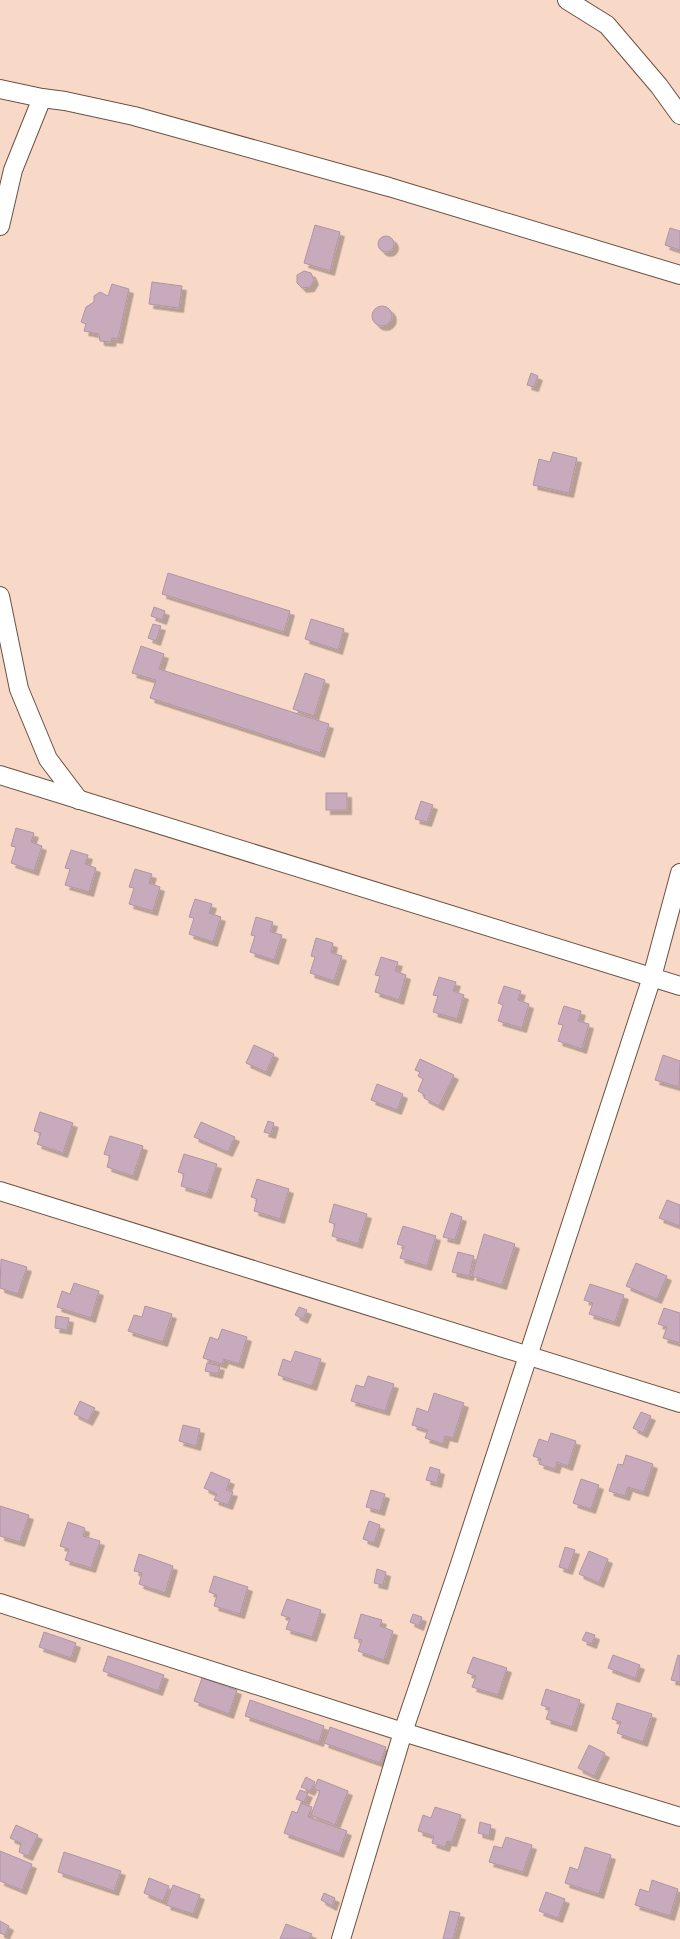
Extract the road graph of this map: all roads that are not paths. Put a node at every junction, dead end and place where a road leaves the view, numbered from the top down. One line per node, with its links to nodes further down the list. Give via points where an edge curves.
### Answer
1 (568, 0): 4 (street, via 607,25)
2 (0, 89): 3 (street)
3 (42, 98): 5 (street, via 13,170); 6 (street, via 65,100 143,118)
4 (680, 115)
5 (0, 226)
6 (680, 276)
7 (0, 596): 9 (street, via 19,689 48,759)
8 (0, 775): 9 (street)
9 (79, 800): 11 (street)
10 (680, 873): 11 (street)
11 (652, 977): 12 (street); 14 (street)
12 (680, 986)
13 (0, 1191): 14 (street)
14 (528, 1355): 15 (street); 17 (street)
15 (680, 1403)
16 (0, 1603): 17 (street)
17 (403, 1732): 18 (street); 19 (street)
18 (680, 1817)
19 (342, 1939)

